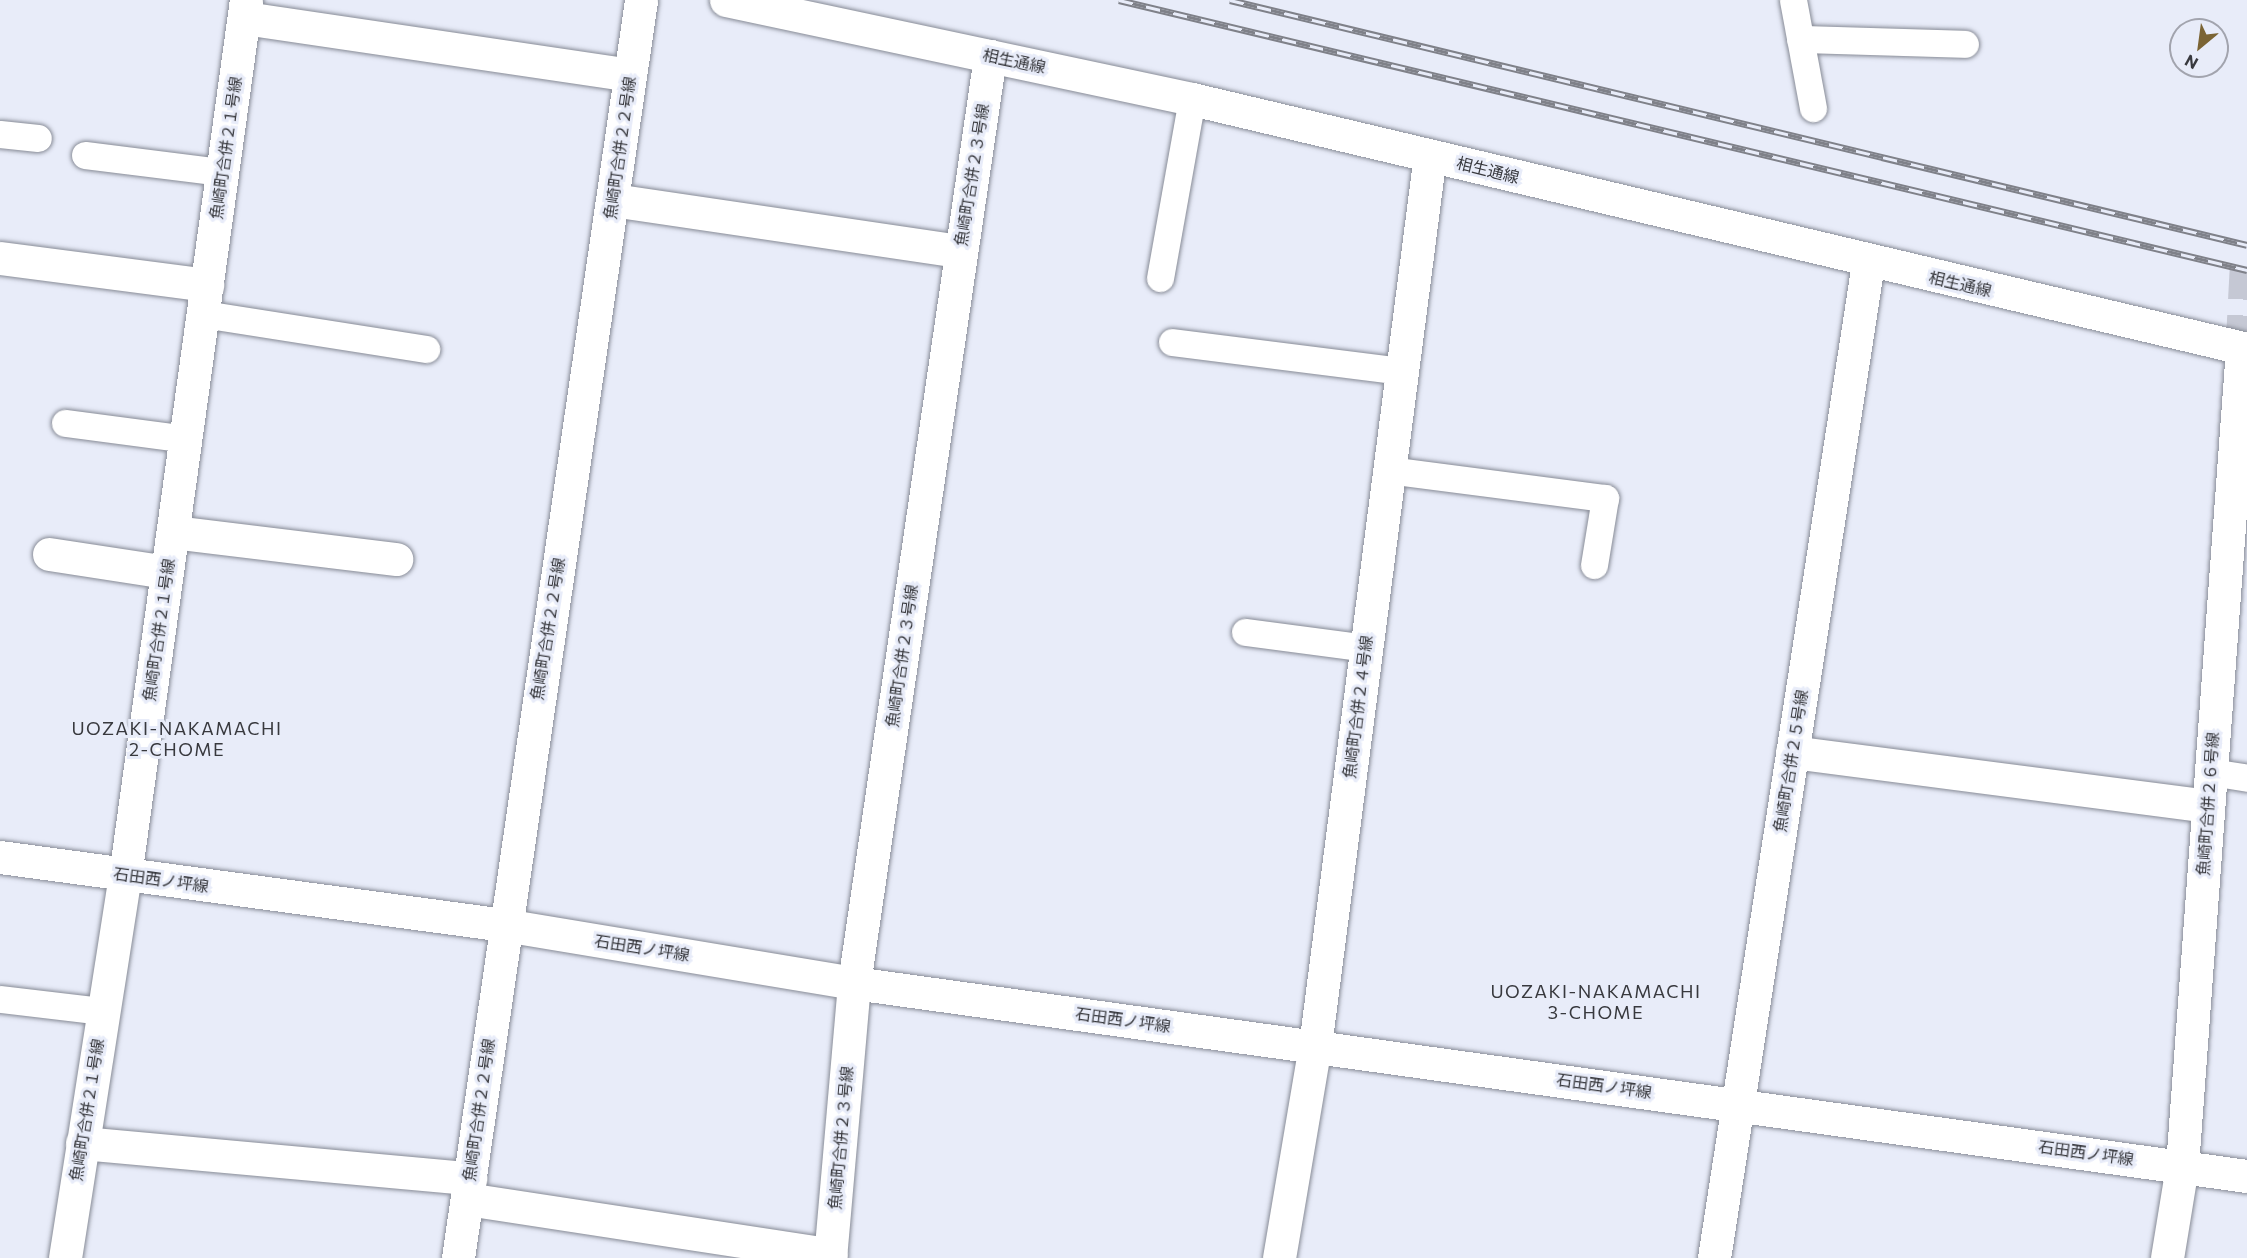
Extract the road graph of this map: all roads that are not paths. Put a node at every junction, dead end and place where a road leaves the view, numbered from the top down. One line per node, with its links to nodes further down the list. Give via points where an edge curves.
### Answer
1 (641, 0): 8 (street, 魚崎町合併２２号線)
2 (726, 0): 7 (street, 相生通線)
3 (1793, 0): 5 (lane)
4 (245, 9): 8 (street); 15 (street, 魚崎町合併２１号線)
5 (1800, 39): 6 (lane); 10 (lane)
6 (1965, 44)
7 (990, 56): 9 (street, 相生通線); 17 (street, 魚崎町合併２３号線)
8 (630, 75): 16 (street, 魚崎町合併２２号線)
9 (1192, 99): 14 (street, 相生通線); 20 (lane)
10 (1813, 108)
11 (0, 134): 12 (lane)
12 (38, 138)
13 (85, 155): 15 (lane)
14 (1430, 155): 19 (street, 相生通線); 25 (street, 魚崎町合併２４号線)
15 (222, 172): 21 (street, 魚崎町合併２１号線)
16 (613, 200): 17 (street); 42 (street, 魚崎町合併２２号線)
17 (960, 251): 43 (street, 魚崎町合併２３号線)
18 (0, 258): 21 (street)
19 (1868, 263): 23 (street, 相生通線); 36 (street, 魚崎町合併２５号線)
20 (1160, 278)
21 (205, 299): 24 (lane); 27 (street, 魚崎町合併２１号線)
22 (1172, 342): 25 (lane)
23 (2244, 349): 37 (street, 魚崎町合併２６号線)
24 (426, 350)
25 (1401, 371): 28 (street, 魚崎町合併２４号線)
26 (65, 423): 27 (lane)
27 (186, 438): 29 (street, 魚崎町合併２１号線)
28 (1388, 470): 32 (lane, via 1605,498); 35 (street, 魚崎町合併２４号線)
29 (173, 531): 31 (street); 33 (street, 魚崎町合併２１号線)
30 (49, 554): 33 (street)
31 (396, 559)
32 (1594, 565)
33 (166, 572): 41 (street, 魚崎町合併２１号線)
34 (1245, 632): 35 (lane)
35 (1366, 648): 46 (street, 魚崎町合併２４号線)
36 (1792, 752): 39 (street); 47 (street, 魚崎町合併２５号線)
37 (2211, 772): 38 (lane); 39 (street, 魚崎町合併２６号線)
38 (2247, 778)
39 (2208, 806): 49 (street, 魚崎町合併２６号線)
40 (0, 857): 41 (street, 石田西ノ坪線)
41 (125, 876): 42 (street, 石田西ノ坪線); 45 (street, 魚崎町合併２１号線)
42 (504, 925): 43 (street, 石田西ノ坪線); 51 (street, 魚崎町合併２２号線)
43 (854, 983): 46 (street, 石田西ノ坪線); 52 (street, 魚崎町合併２３号線)
44 (0, 999): 45 (lane)
45 (102, 1011): 48 (street, 魚崎町合併２１号線)
46 (1315, 1046): 47 (street, 石田西ノ坪線); 55 (street, 魚崎町合併２４号線)
47 (1738, 1105): 49 (street, 石田西ノ坪線); 56 (street, 魚崎町合併２５号線)
48 (82, 1143): 51 (street); 53 (street, 魚崎町合併２１号線)
49 (2182, 1166): 50 (street, 石田西ノ坪線); 57 (street, 魚崎町合併２６号線)
50 (2247, 1176)
51 (468, 1188): 52 (street); 54 (street, 魚崎町合併２２号線)
52 (831, 1257)
53 (64, 1258)
54 (458, 1258)
55 (1278, 1258)
56 (1714, 1258)
57 (2167, 1258)

